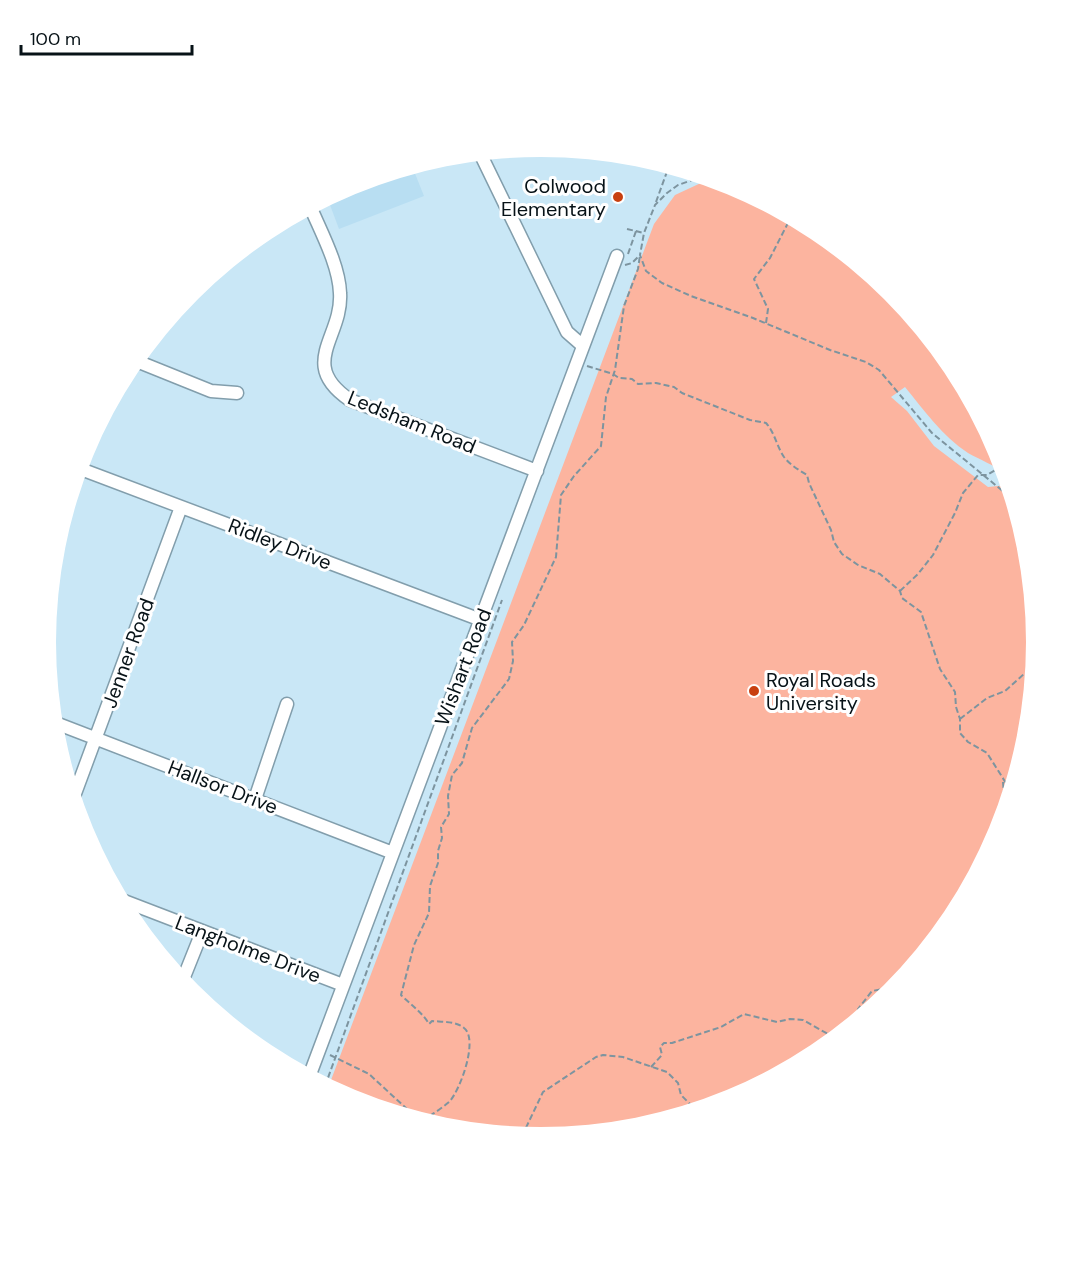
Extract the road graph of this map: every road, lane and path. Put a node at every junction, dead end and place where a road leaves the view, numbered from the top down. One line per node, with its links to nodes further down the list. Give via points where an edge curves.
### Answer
1 (484, 160): 13 (street, via 567,332)
2 (666, 174): 4 (path)
3 (690, 181): 4 (path, via 667,193)
4 (655, 205): 9 (path)
5 (313, 214): 20 (street, Ledsham Road, via 340,292 324,369 337,391 350,400)
6 (787, 225): 12 (path, via 754,279 768,309)
7 (627, 229): 8 (path)
8 (636, 231): 9 (path); 11 (path)
9 (644, 233): 10 (path)
10 (640, 255): 11 (path, via 632,263); 12 (path, via 646,271 662,283); 16 (path, via 624,306)
11 (620, 260): 13 (street, Wishart Road)
12 (766, 323): 21 (path, via 879,370 932,433)
13 (583, 346): 14 (street, Wishart Road)
14 (578, 362): 16 (path); 20 (street, Wishart Road)
15 (144, 364): 17 (street, via 211,391)
16 (614, 374): 24 (path, via 638,384 674,387 750,420 766,423 783,456 807,475 842,554 880,574); 51 (path, via 606,396 601,446 561,495 556,557 512,642 509,679 472,728 462,763 452,775 449,814 441,827 438,864 430,886 429,913 414,945 401,994 422,1012 429,1024 454,1023 468,1032 471,1052 458,1090)
17 (237, 393)
18 (994, 470): 21 (path)
19 (86, 471): 23 (street, Ridley Drive)
20 (537, 471): 26 (street, Wishart Road)
21 (984, 475): 22 (path); 24 (path, via 978,475 968,485 933,555)
22 (1002, 491)
23 (181, 507): 26 (street, Ridley Drive); 31 (street, Jenner Road)
24 (900, 591): 29 (path, via 902,598 921,612 940,669 955,692)
25 (504, 594): 45 (path)
26 (481, 620): 36 (street, Wishart Road)
27 (1024, 675): 29 (path)
28 (287, 704): 35 (street)
29 (960, 719): 32 (path, via 960,733 987,753)
30 (63, 726): 31 (street, Hallsor Drive)
31 (96, 739): 33 (street, Jenner Road); 35 (street, Hallsor Drive)
32 (1003, 781): 34 (path)
33 (78, 787)
34 (1003, 787)
35 (255, 799): 36 (street, Hallsor Drive)
36 (393, 853): 40 (street, Wishart Road)
37 (133, 905): 38 (street, Langholme Drive)
38 (202, 932): 39 (street); 40 (street, Langholme Drive)
39 (186, 972)
40 (343, 985): 44 (street, Wishart Road)
41 (878, 990): 42 (path, via 872,991)
42 (859, 1008)
43 (827, 1033): 46 (path, via 803,1020 777,1022 744,1014 721,1026 672,1043 664,1042 660,1047 662,1055)
44 (320, 1050): 45 (path); 47 (street, Wishart Road)
45 (335, 1057): 48 (path); 50 (path, via 369,1074)
46 (651, 1067): 49 (path, via 667,1072); 52 (path, via 623,1057 596,1057 543,1092)
47 (312, 1070)
48 (328, 1078)
49 (689, 1103)
50 (406, 1107)
51 (431, 1114)
52 (527, 1127)

